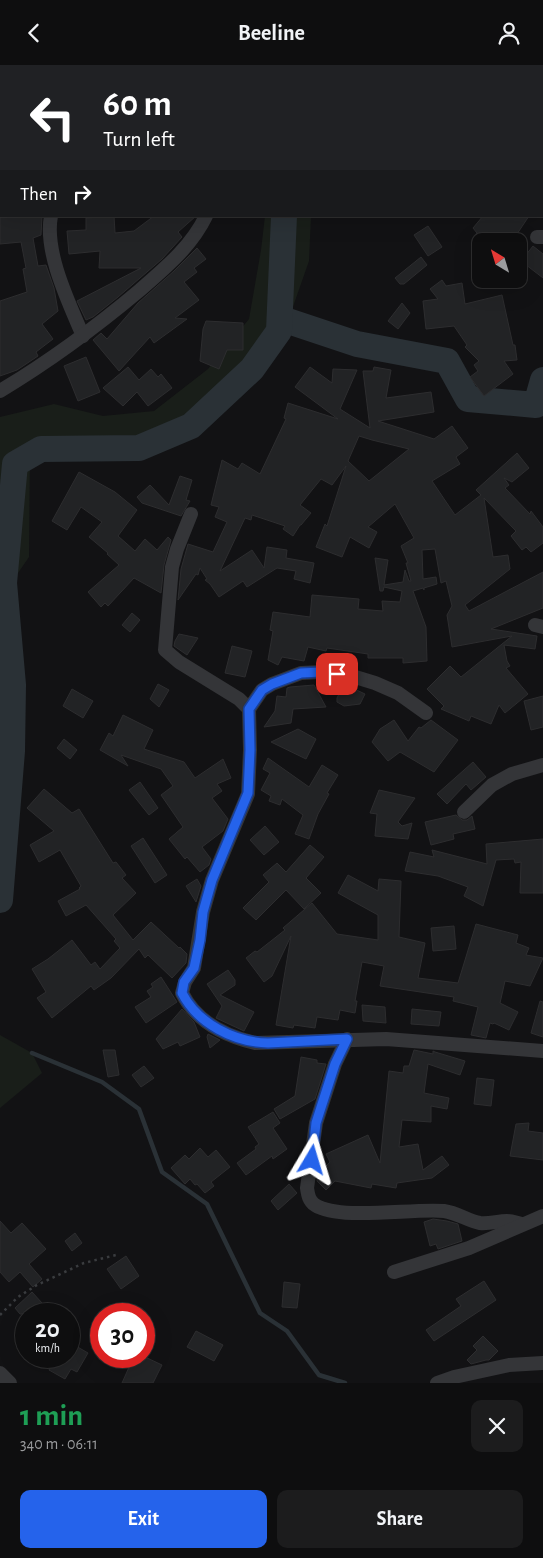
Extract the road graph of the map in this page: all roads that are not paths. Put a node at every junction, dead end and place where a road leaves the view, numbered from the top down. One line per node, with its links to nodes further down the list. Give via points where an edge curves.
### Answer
1 (51, 217): 3 (street, via 49,229 59,275)
2 (205, 217): 3 (street, via 192,241 177,257)
3 (84, 336): 4 (street)
4 (0, 391)
5 (191, 514): 6 (street, via 172,567 165,650)
6 (249, 709): 7 (street, via 262,690 272,684 301,673 321,672 375,683 398,693); 10 (street, via 248,793 212,880 194,968 184,982 182,993 199,1018 242,1040 268,1043)
7 (426, 713)
8 (543, 765): 9 (street, via 492,785)
9 (464, 812)
10 (347, 1039): 11 (street, via 422,1040); 13 (street, via 335,1064 316,1123 307,1188 314,1205 348,1212 445,1211 482,1223 508,1221)
11 (543, 1051)
12 (543, 1216): 13 (street)
13 (522, 1224): 14 (street, via 469,1248)
14 (394, 1272)
15 (543, 1363): 18 (street, via 509,1365)
16 (0, 1373): 17 (street)
17 (10, 1383)
18 (437, 1383)

